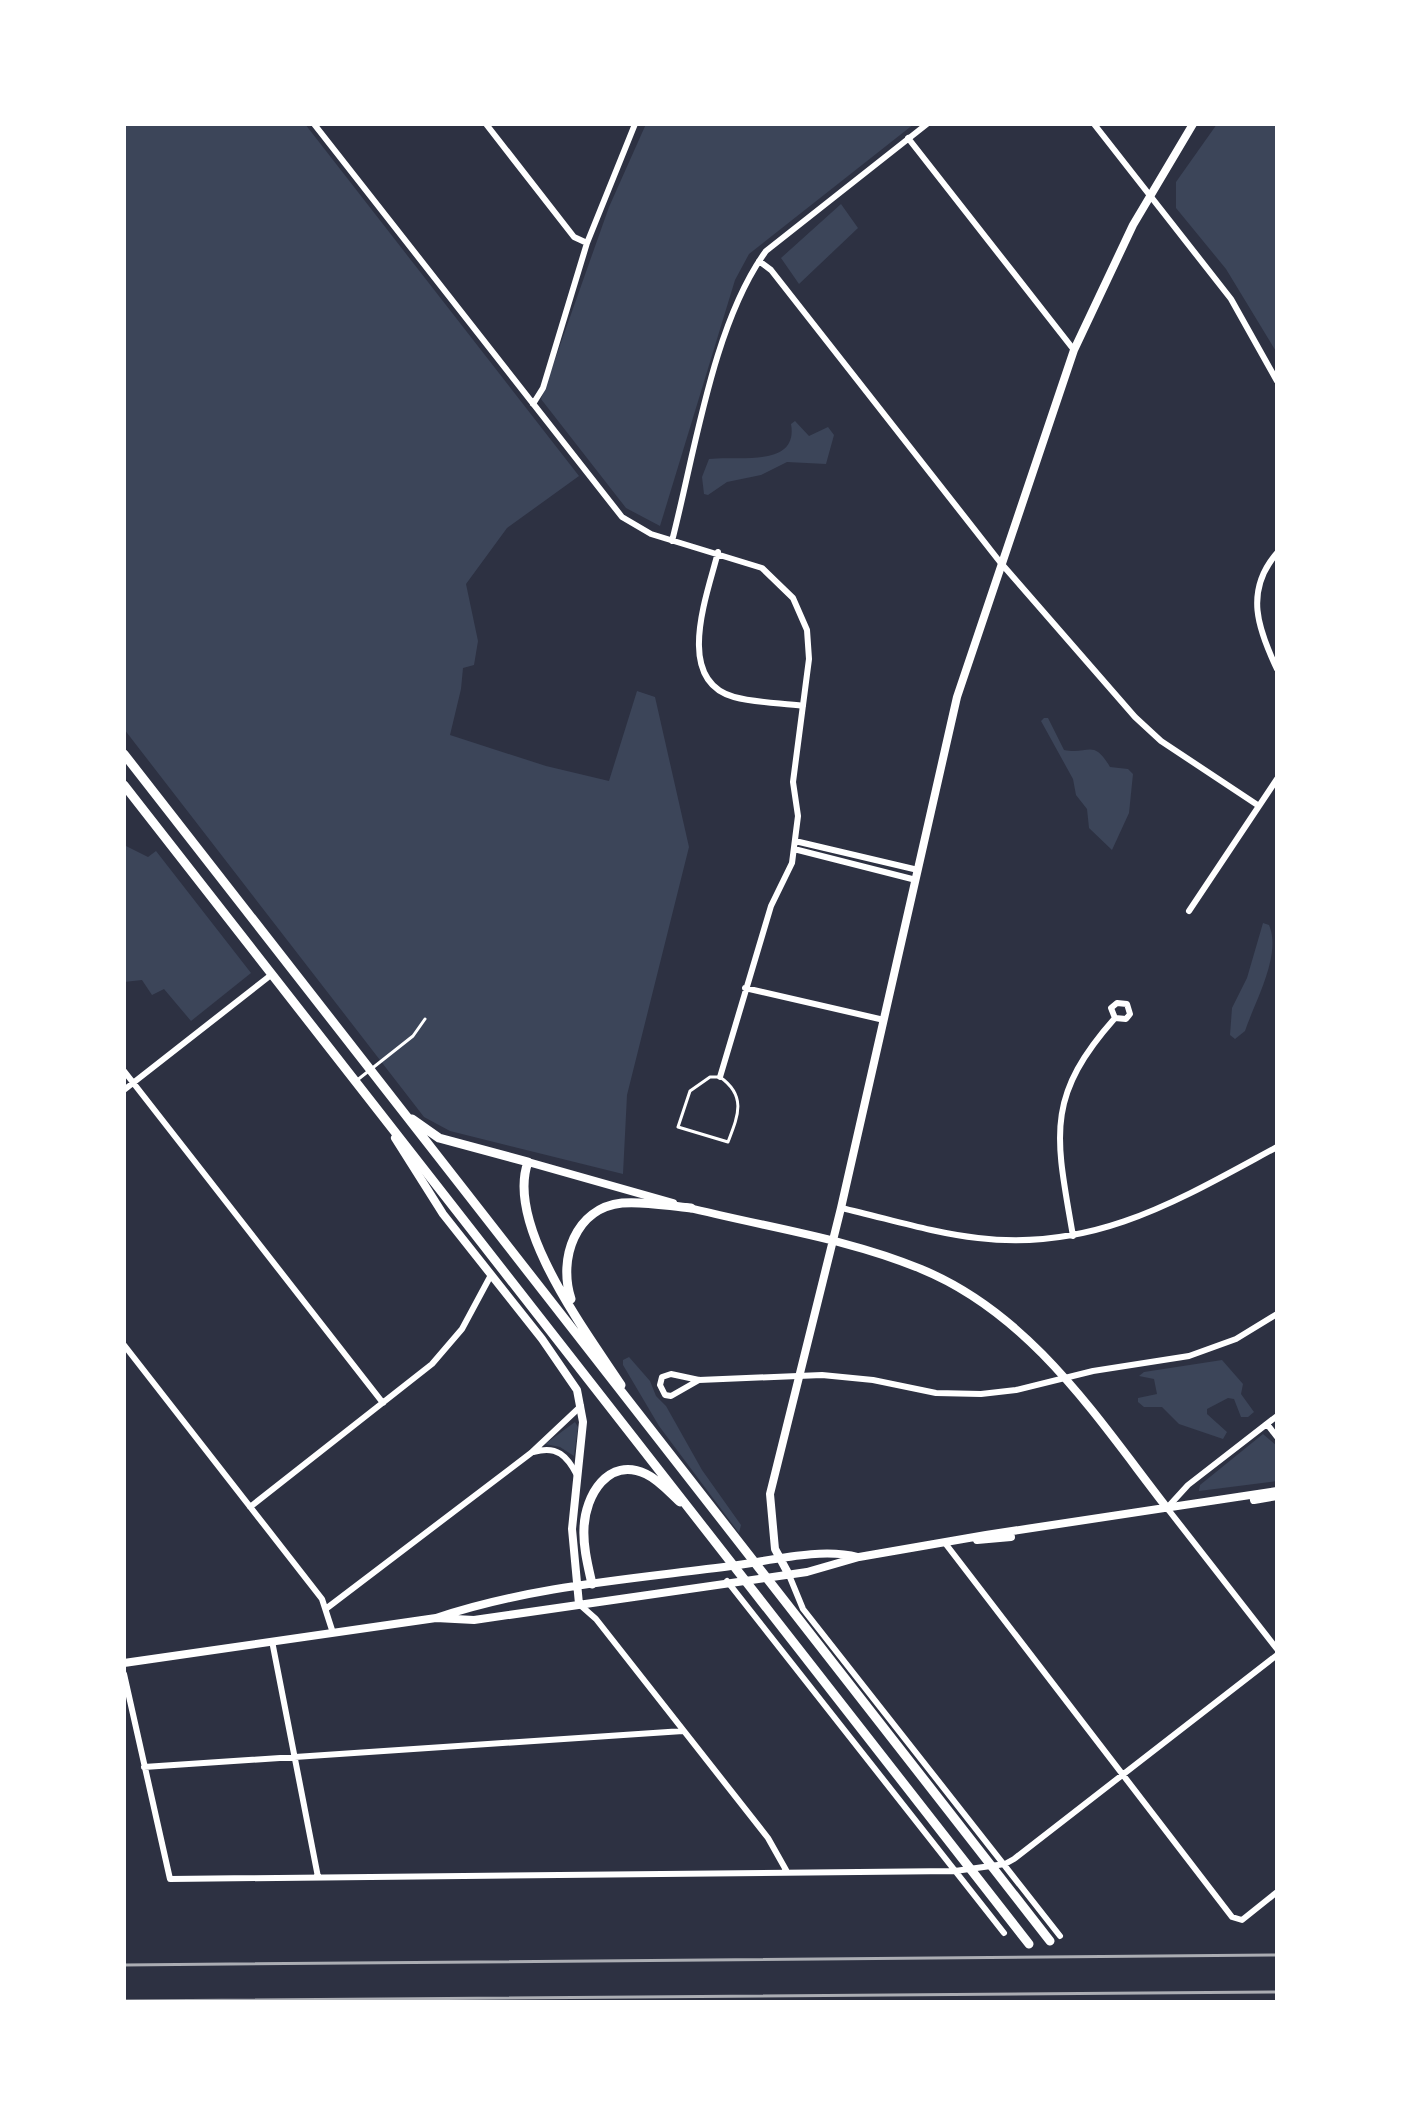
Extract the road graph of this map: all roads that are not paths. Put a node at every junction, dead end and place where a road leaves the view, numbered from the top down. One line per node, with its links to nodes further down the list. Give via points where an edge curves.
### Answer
1 (314, 124): 13 (street)
2 (486, 124): 9 (street, via 574,237)
3 (635, 124): 9 (street)
4 (927, 124): 7 (street)
5 (1094, 124): 8 (street)
6 (1193, 124): 8 (main road)
7 (908, 138): 10 (street); 11 (street)
8 (1150, 194): 11 (main road); 12 (street, via 1231,299)
9 (587, 243): 13 (street, via 543,388)
10 (759, 261): 14 (street, via 740,292 718,358); 17 (street)
11 (1074, 350): 17 (main road)
12 (1277, 381)
13 (533, 404): 14 (street, via 622,517)
14 (672, 541): 15 (street)
15 (718, 552): 19 (street, via 772,575 799,608 809,644); 19 (street, via 697,643 706,675 733,697)
16 (1277, 553): 18 (street, via 1262,576 1256,607 1259,630)
17 (1000, 562): 23 (street, via 1145,727); 25 (main road, via 957,697)
18 (1277, 669)
19 (803, 706): 24 (street, via 793,788 798,816)
20 (124, 754): 34 (main road)
21 (1277, 779): 23 (street)
22 (124, 785): 28 (main road)
23 (1259, 806): 27 (street)
24 (794, 845): 25 (street); 26 (street); 29 (street)
25 (918, 870): 26 (main road)
26 (916, 880): 32 (main road)
27 (1189, 911)
28 (271, 975): 36 (main road); 37 (street)
29 (745, 988): 32 (street); 35 (street)
30 (1115, 1018): 45 (street, via 1081,1059 1061,1109 1058,1143)
31 (425, 1019): 34 (lane, via 413,1036)
32 (884, 1020): 44 (main road)
33 (124, 1071): 37 (street)
34 (369, 1071): 36 (lane); 39 (main road)
35 (720, 1077): 35 (lane, via 738,1097 740,1111 728,1142 678,1127 690,1091 710,1077)
36 (356, 1081): 40 (main road)
37 (134, 1083): 38 (street); 54 (street)
38 (124, 1090)
39 (392, 1100): 42 (main road, via 439,1138); 58 (main road)
40 (379, 1109): 47 (main road, via 425,1189); 66 (main road)
41 (1277, 1147): 45 (street, via 1149,1214)
42 (528, 1162): 43 (main road); 49 (main road, via 524,1191 534,1239)
43 (691, 1208): 46 (main road); 49 (main road, via 621,1203 584,1222 571,1242 565,1267)
44 (841, 1208): 45 (street, via 979,1238); 46 (main road)
45 (1073, 1236)
46 (832, 1242): 51 (main road); 52 (main road, via 916,1267 953,1285 1020,1331)
47 (491, 1275): 54 (street, via 445,1351); 55 (main road, via 569,1376)
48 (1277, 1314): 52 (street, via 1205,1352)
49 (581, 1320): 58 (main road)
50 (124, 1345): 63 (street)
51 (799, 1375): 52 (street, via 861,1378 971,1395); 53 (street); 68 (main road, via 770,1494)
52 (1065, 1378): 64 (main road)
53 (699, 1380): 53 (street, via 671,1374 662,1377 660,1385 671,1396)
54 (383, 1403): 63 (street)
55 (581, 1405): 60 (street); 61 (main road)
56 (1277, 1416): 57 (street)
57 (1267, 1424): 59 (street); 64 (street, via 1188,1485)
58 (654, 1435): 94 (main road)
59 (1277, 1437)
60 (531, 1453): 61 (street, via 553,1449); 75 (street)
61 (577, 1475): 72 (main road, via 572,1529)
62 (1277, 1494): 64 (main road)
63 (250, 1507): 75 (street)
64 (1168, 1510): 65 (main road); 80 (street)
65 (945, 1543): 67 (main road); 86 (street)
66 (721, 1548): 71 (main road, via 649,1475 615,1473 598,1484 588,1502 584,1537); 95 (main road)
67 (859, 1557): 68 (main road); 69 (main road)
68 (779, 1560): 69 (main road); 71 (main road)
69 (789, 1575): 70 (main road); 87 (street, via 803,1609)
70 (730, 1581): 73 (main road); 89 (street)
71 (592, 1584): 72 (main road); 73 (main road)
72 (577, 1585): 74 (main road); 76 (main road, via 481,1603)
73 (595, 1602): 74 (main road); 77 (street)
74 (579, 1604): 76 (main road, via 474,1620); 77 (street)
75 (327, 1608): 78 (street)
76 (436, 1618): 78 (main road)
77 (596, 1619): 83 (street)
78 (333, 1633): 79 (main road)
79 (272, 1641): 81 (main road); 84 (street)
80 (1277, 1652): 86 (street)
81 (124, 1663)
82 (124, 1674): 85 (street)
83 (683, 1731): 84 (street); 88 (street, via 781,1856)
84 (295, 1757): 85 (street); 90 (street)
85 (144, 1767): 90 (street, via 170,1879)
86 (1121, 1776): 87 (street); 91 (street, via 1232,1917 1242,1920)
87 (1005, 1864): 89 (street); 93 (street)
88 (786, 1870): 89 (street); 90 (street)
89 (958, 1870): 92 (street)
90 (318, 1877)
91 (1277, 1892)
92 (1004, 1933)
93 (1060, 1936)
94 (1050, 1941)
95 (1029, 1944)

